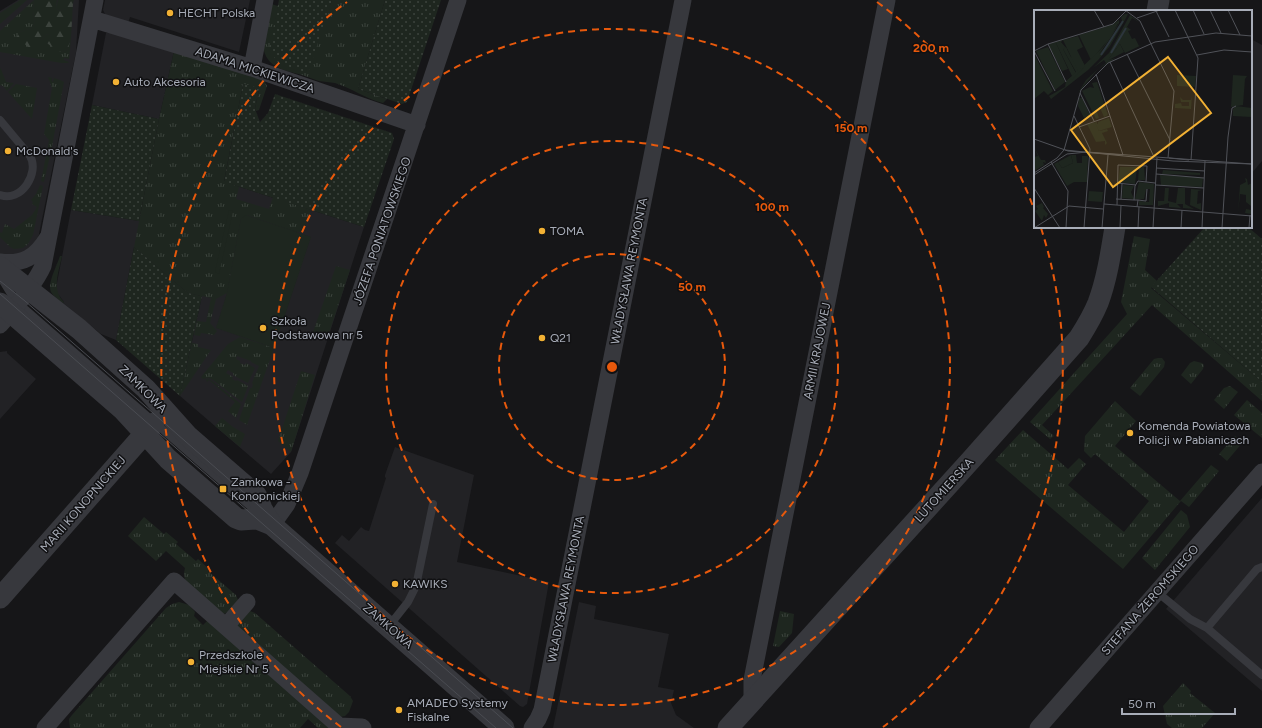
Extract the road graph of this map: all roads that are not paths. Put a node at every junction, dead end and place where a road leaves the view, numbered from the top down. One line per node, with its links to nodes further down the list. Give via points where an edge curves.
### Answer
1 (96, 0): 8 (street)
2 (265, 0): 9 (street)
3 (458, 0): 11 (street, JÓZEFA PONIATOWSKIEGO)
4 (683, 0): 36 (street, WŁADYSŁAWA REYMONTA, via 542,710)
5 (887, 0): 32 (street, ARMII KRAJOWEJ, via 752,680)
6 (1159, 0): 7 (street)
7 (1157, 10)
8 (92, 19): 9 (street, ADAMA MICKIEWICZA); 14 (street)
9 (252, 68): 11 (street, ADAMA MICKIEWICZA)
10 (0, 120): 12 (lane, via 30,156 33,165 26,186 14,196)
11 (417, 125): 23 (street, JÓZEFA PONIATOWSKIEGO, via 300,473 286,504)
12 (0, 195)
13 (1115, 228): 32 (street, LUTOMIERSKA, via 1098,303 1078,338)
14 (50, 233): 15 (street, via 38,250 26,260); 19 (street, via 39,274)
15 (0, 262)
16 (0, 267): 19 (street, ZAMKOWA)
17 (0, 276): 19 (lane, via 11,294)
18 (0, 293): 19 (lane)
19 (11, 306): 20 (street, ZAMKOWA, via 122,409); 20 (street, ZAMKOWA, via 79,329 146,389)
20 (155, 422): 23 (street, ZAMKOWA, via 188,436 256,495); 23 (street, ZAMKOWA, via 172,462 236,518 257,519); 26 (street, MARII KONOPNICKIEJ)
21 (1262, 472): 25 (street, STEFANA ŻEROMSKIEGO)
22 (433, 504): 29 (lane, via 416,586 408,602)
23 (272, 525): 29 (street, ZAMKOWA)
24 (1262, 567): 30 (lane, via 1257,569)
25 (1157, 592): 30 (lane, via 1190,619); 38 (street, STEFANA ŻEROMSKIEGO)
26 (0, 598)
27 (247, 602): 28 (street)
28 (226, 626): 33 (street, via 174,581); 34 (street, via 340,726)
29 (388, 626): 35 (street, ZAMKOWA)
30 (1207, 628): 31 (lane)
31 (1262, 675)
32 (752, 702): 37 (street, LUTOMIERSKA)
33 (49, 726)
34 (363, 728)
35 (504, 728)
36 (532, 728)
37 (728, 728)
38 (1038, 728)

